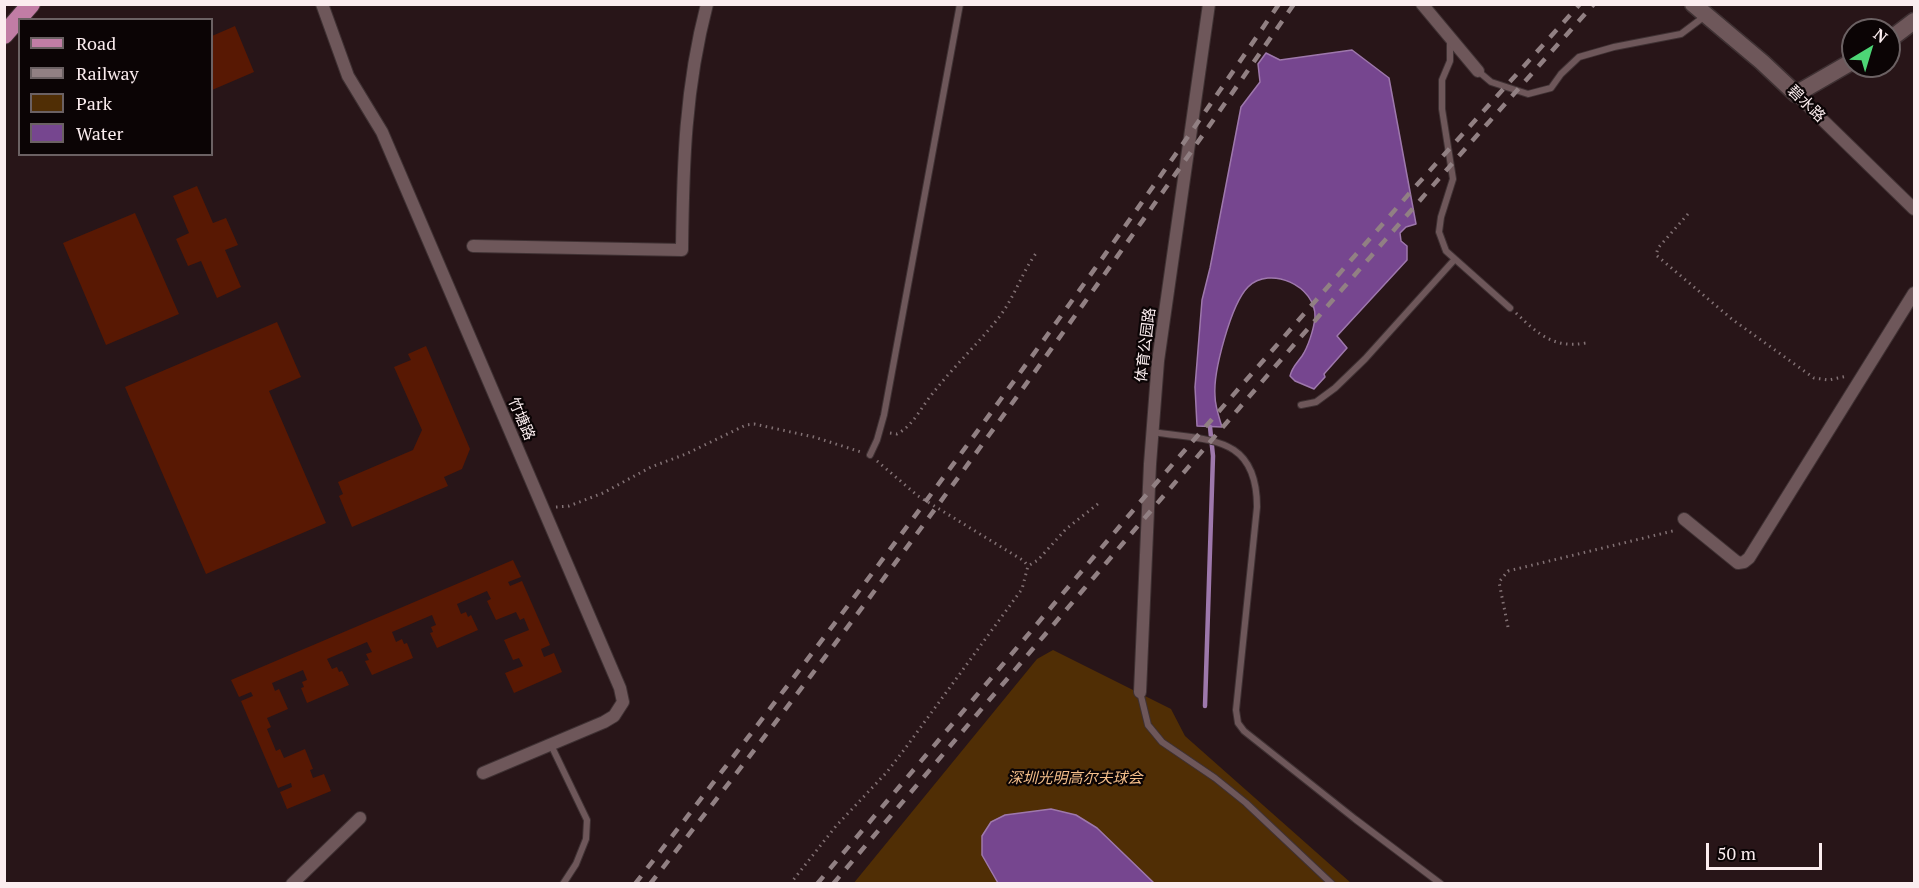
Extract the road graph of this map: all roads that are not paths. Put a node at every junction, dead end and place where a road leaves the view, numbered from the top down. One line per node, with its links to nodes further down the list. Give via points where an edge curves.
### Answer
1 (31, 4): 8 (main road)
2 (322, 4): 27 (street, 竹塘路, via 341,60 382,132 620,688 623,702 614,716)
3 (707, 4): 18 (street, via 686,120 682,250)
4 (960, 4): 24 (lane, via 879,431)
5 (1209, 4): 23 (street, 体育公园路, via 1158,361)
6 (1422, 4): 13 (street)
7 (1699, 10): 15 (lane, via 1681,34 1579,57 1551,88 1528,94 1491,82); 16 (street, 碧水路)
8 (19, 18)
9 (18, 19): 12 (main road)
10 (1914, 21): 11 (street)
11 (1901, 31)
12 (4, 35)
13 (1449, 37): 15 (street); 19 (lane, via 1450,61 1442,80 1442,109 1453,179 1438,232 1446,251)
14 (1841, 68): 16 (street)
15 (1478, 71)
16 (1796, 94): 17 (street, 碧水路)
17 (1914, 209)
18 (474, 246)
19 (1455, 259): 21 (lane); 22 (lane, via 1335,388 1316,402)
20 (1914, 293): 25 (street, via 1749,558 1738,563)
21 (1510, 308)
22 (1301, 405)
23 (1153, 432): 26 (street, 体育公园路); 33 (lane, via 1223,444 1238,451 1253,478 1257,494 1236,710 1238,723)
24 (870, 455)
25 (1688, 522)
26 (1140, 692): 32 (lane, via 1148,725 1162,742 1246,803)
27 (551, 744): 28 (street, 竹塘路); 31 (lane, via 587,820 586,839)
28 (483, 773)
29 (360, 818): 30 (street)
30 (292, 884)
31 (563, 884)
32 (1332, 884)
33 (1441, 884)

